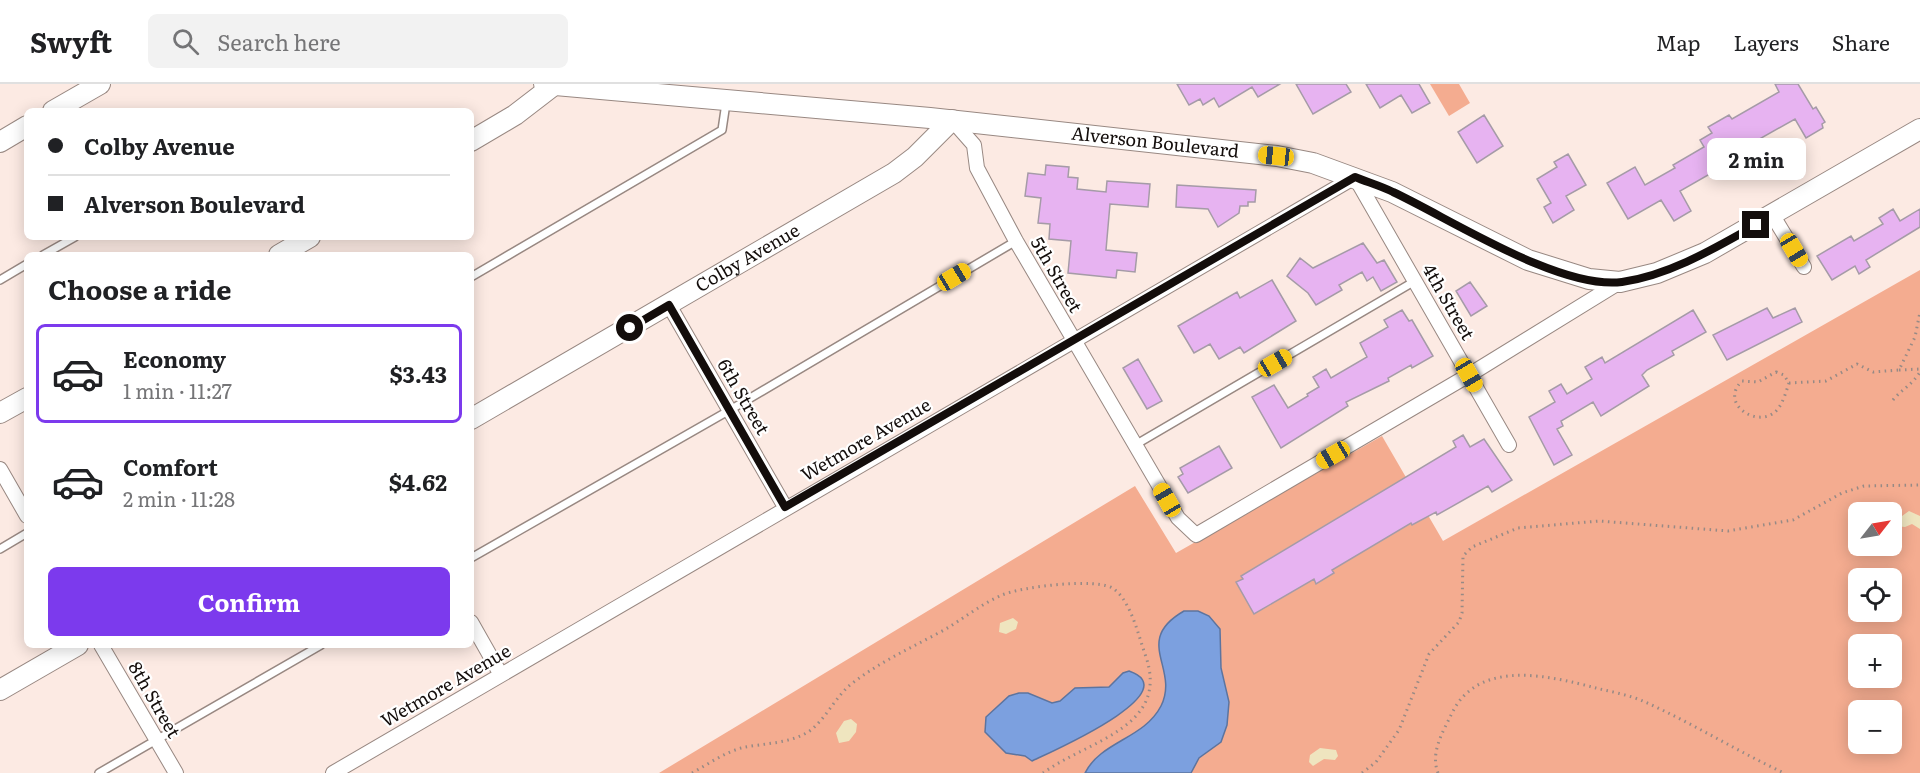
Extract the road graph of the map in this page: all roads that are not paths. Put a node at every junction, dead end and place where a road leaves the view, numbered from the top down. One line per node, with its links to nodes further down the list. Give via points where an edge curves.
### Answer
1 (100, 84): 4 (main road)
2 (549, 85): 3 (main road, Alverson Boulevard); 8 (main road, via 515,115)
3 (727, 101): 5 (main road, Alverson Boulevard); 19 (lane, via 722,130)
4 (58, 108)
5 (952, 120): 10 (main road, Alverson Boulevard, via 1276,156); 14 (street, 5th Street, via 974,145 977,168); 23 (main road, Colby Avenue, via 894,173)
6 (24, 128): 9 (main road)
7 (1920, 129): 11 (main road, Alverson Boulevard)
8 (474, 139)
9 (0, 142)
10 (1355, 177): 21 (street, 4th Street); 22 (main road, Alverson Boulevard, via 1528,260 1589,279); 24 (street, Wetmore Avenue)
11 (1773, 216): 18 (street); 22 (main road, Alverson Boulevard, via 1705,253 1658,273)
12 (70, 240): 15 (lane)
13 (305, 240): 16 (main road)
14 (1016, 241): 24 (street, 5th Street); 27 (lane)
15 (48, 252)
16 (284, 252)
17 (24, 266): 20 (lane)
18 (1804, 267)
19 (474, 275)
20 (0, 280)
21 (1415, 281): 25 (street, 4th Street); 31 (lane)
22 (1620, 282): 25 (street)
23 (669, 305): 27 (street, 6th Street); 29 (main road, Colby Avenue)
24 (1074, 341): 31 (street, 5th Street); 33 (street, Wetmore Avenue)
25 (1469, 375): 30 (street, 4th Street); 31 (street, 5th Street, via 1196,535 1178,518)
26 (24, 400): 28 (main road)
27 (730, 410): 33 (street, 6th Street); 37 (lane)
28 (0, 413)
29 (474, 417)
30 (1509, 445)
31 (1135, 446)
32 (0, 469): 34 (street)
33 (785, 507): 42 (street, Wetmore Avenue)
34 (24, 511)
35 (24, 535): 36 (lane)
36 (0, 549)
37 (474, 556)
38 (474, 627): 42 (street)
39 (73, 648): 43 (main road)
40 (103, 648): 44 (street, 8th Street)
41 (316, 648): 44 (lane)
42 (501, 675): 47 (street, Wetmore Avenue)
43 (0, 690)
44 (157, 740): 45 (lane); 46 (street, 8th Street)
45 (99, 773)
46 (176, 773)
47 (333, 773)

